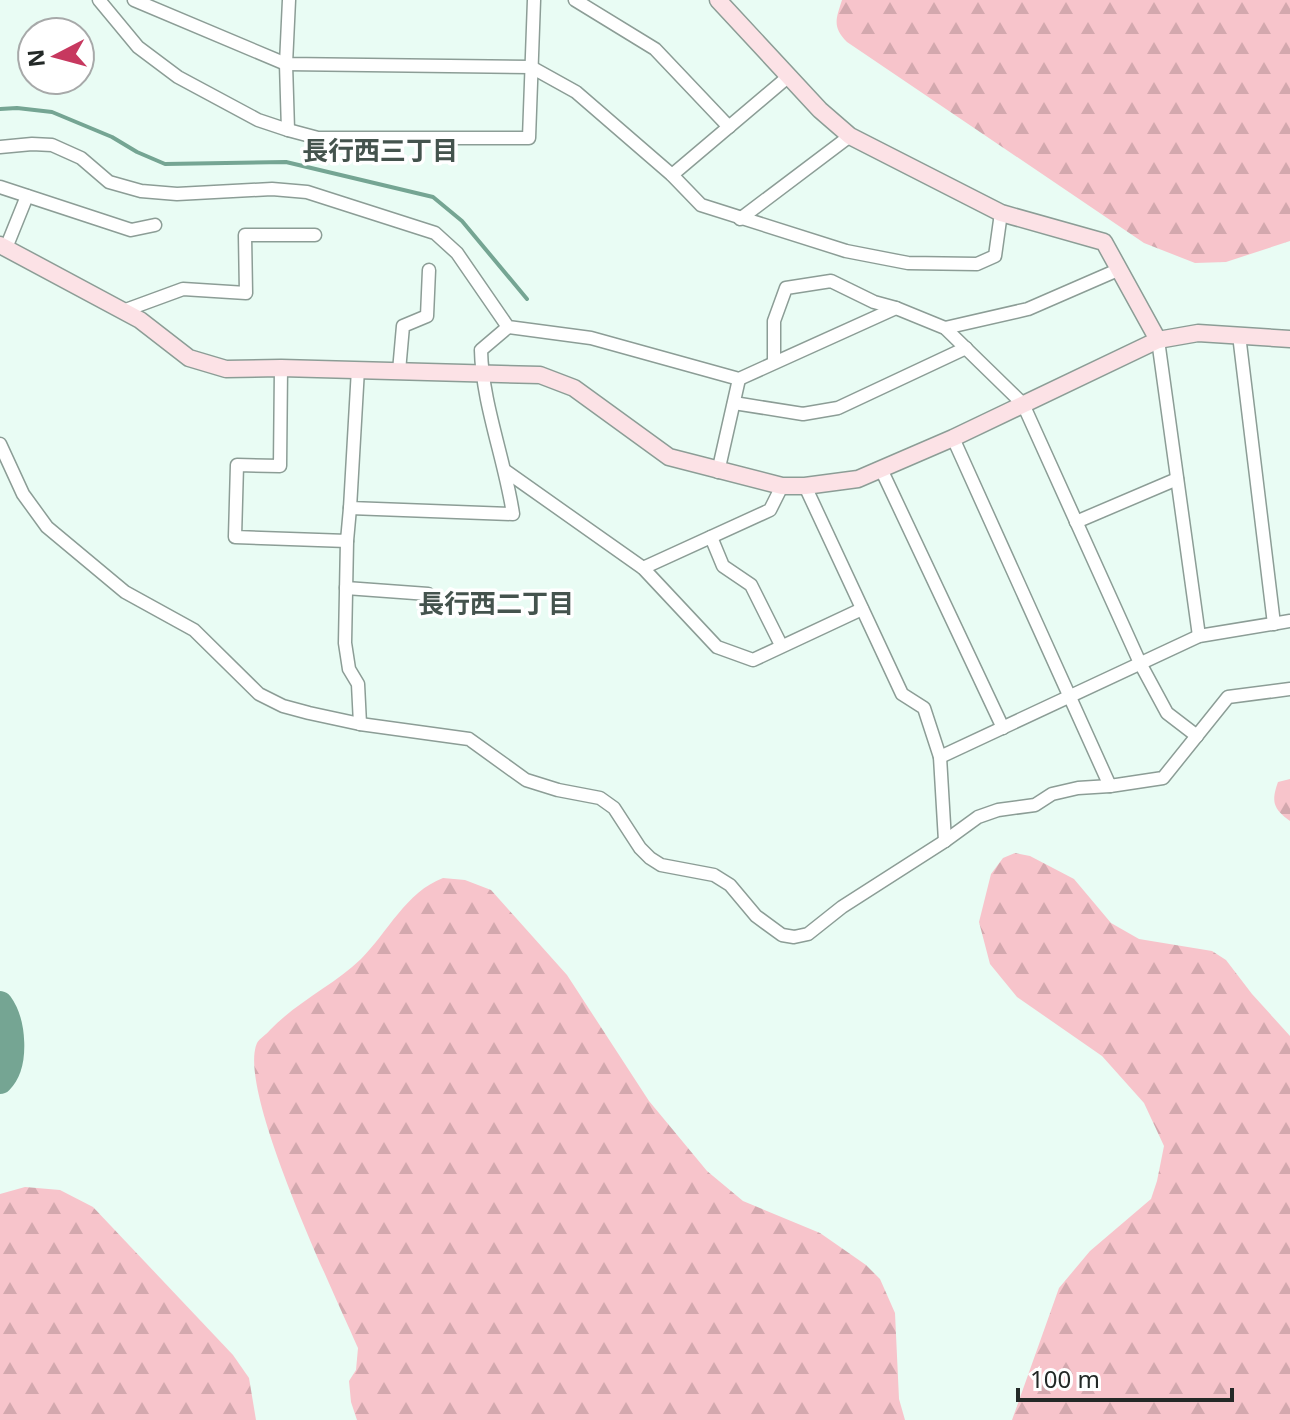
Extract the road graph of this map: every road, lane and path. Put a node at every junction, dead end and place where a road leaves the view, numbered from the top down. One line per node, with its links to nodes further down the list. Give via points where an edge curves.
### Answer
1 (99, 0): 11 (street, via 138,47 178,77 258,120)
2 (134, 0): 7 (street)
3 (289, 0): 7 (street)
4 (534, 0): 8 (street)
5 (575, 0): 10 (street, via 655,49)
6 (718, 0): 9 (street)
7 (286, 64): 8 (street); 11 (street)
8 (531, 67): 11 (street, via 529,138 318,138); 14 (street, via 576,92)
9 (789, 76): 10 (street); 12 (street)
10 (729, 127): 14 (street)
11 (288, 130)
12 (850, 136): 17 (street); 18 (street)
13 (0, 147): 26 (street, via 52,145 81,158 109,182 141,191 307,192 427,230 457,253)
14 (672, 175): 18 (street, via 701,205)
15 (0, 187): 16 (street)
16 (27, 196): 19 (street, via 131,230); 21 (street)
17 (1001, 213): 18 (street, via 995,256 977,264 953,265 846,251); 22 (street, via 1104,242)
18 (740, 219)
19 (155, 225)
20 (315, 235): 25 (street, via 245,235 246,293 183,289)
21 (3, 247): 25 (street)
22 (1120, 269): 27 (street, via 1028,309); 30 (street)
23 (429, 270): 35 (street, via 427,316 403,326)
24 (896, 308): 27 (street); 32 (street); 32 (street, via 831,281 786,288 774,321)
25 (123, 311): 33 (street, via 189,358 226,369)
26 (508, 327): 36 (street, via 481,350); 37 (street, via 591,338)
27 (945, 328): 31 (street)
28 (1239, 335): 29 (street); 30 (street, via 1198,333); 57 (street)
29 (1290, 339)
30 (1158, 340): 39 (street); 45 (street)
31 (966, 348): 38 (street, via 838,408 803,414); 39 (street)
32 (774, 362): 37 (street)
33 (281, 368): 34 (street); 51 (street, via 280,466 237,465 235,537)
34 (358, 369): 35 (street); 48 (street)
35 (399, 371): 36 (street)
36 (482, 374): 43 (street); 44 (street, via 540,375 574,388 669,457)
37 (739, 379): 38 (street)
38 (734, 403): 44 (street)
39 (1023, 404): 40 (street); 49 (street)
40 (953, 438): 42 (street); 62 (street)
41 (0, 444): 63 (street, via 23,494 47,527 125,592 194,630 259,694 283,706)
42 (881, 469): 47 (street, via 858,479); 64 (street)
43 (507, 472): 48 (street, via 513,514); 52 (street)
44 (718, 472): 46 (street)
45 (1177, 479): 49 (street); 58 (street)
46 (782, 486): 47 (street); 50 (street, via 770,510)
47 (805, 486): 55 (street)
48 (350, 508): 51 (street)
49 (1076, 522): 60 (street)
50 (711, 537): 52 (street); 59 (street, via 723,566 751,585)
51 (347, 541): 53 (street)
52 (643, 568): 59 (street, via 717,647 753,660)
53 (346, 588): 54 (street); 63 (street, via 345,643 349,669 358,684)
54 (428, 594)
55 (862, 609): 59 (street); 66 (street, via 902,694 924,708)
56 (1290, 621): 57 (street)
57 (1274, 624): 58 (street)
58 (1199, 636): 60 (street)
59 (781, 645)
60 (1140, 663): 62 (street); 65 (street, via 1167,713)
61 (1290, 689): 65 (street, via 1228,697)
62 (1071, 697): 64 (street); 67 (street)
63 (360, 724): 68 (street, via 469,739 526,780 600,798 614,808 650,858 714,875 782,935 808,934)
64 (1003, 728): 66 (street)
65 (1197, 736): 67 (street, via 1163,778)
66 (940, 757): 68 (street)
67 (1110, 786): 68 (street, via 1078,788 1035,805 998,810 978,817)
68 (945, 841)

